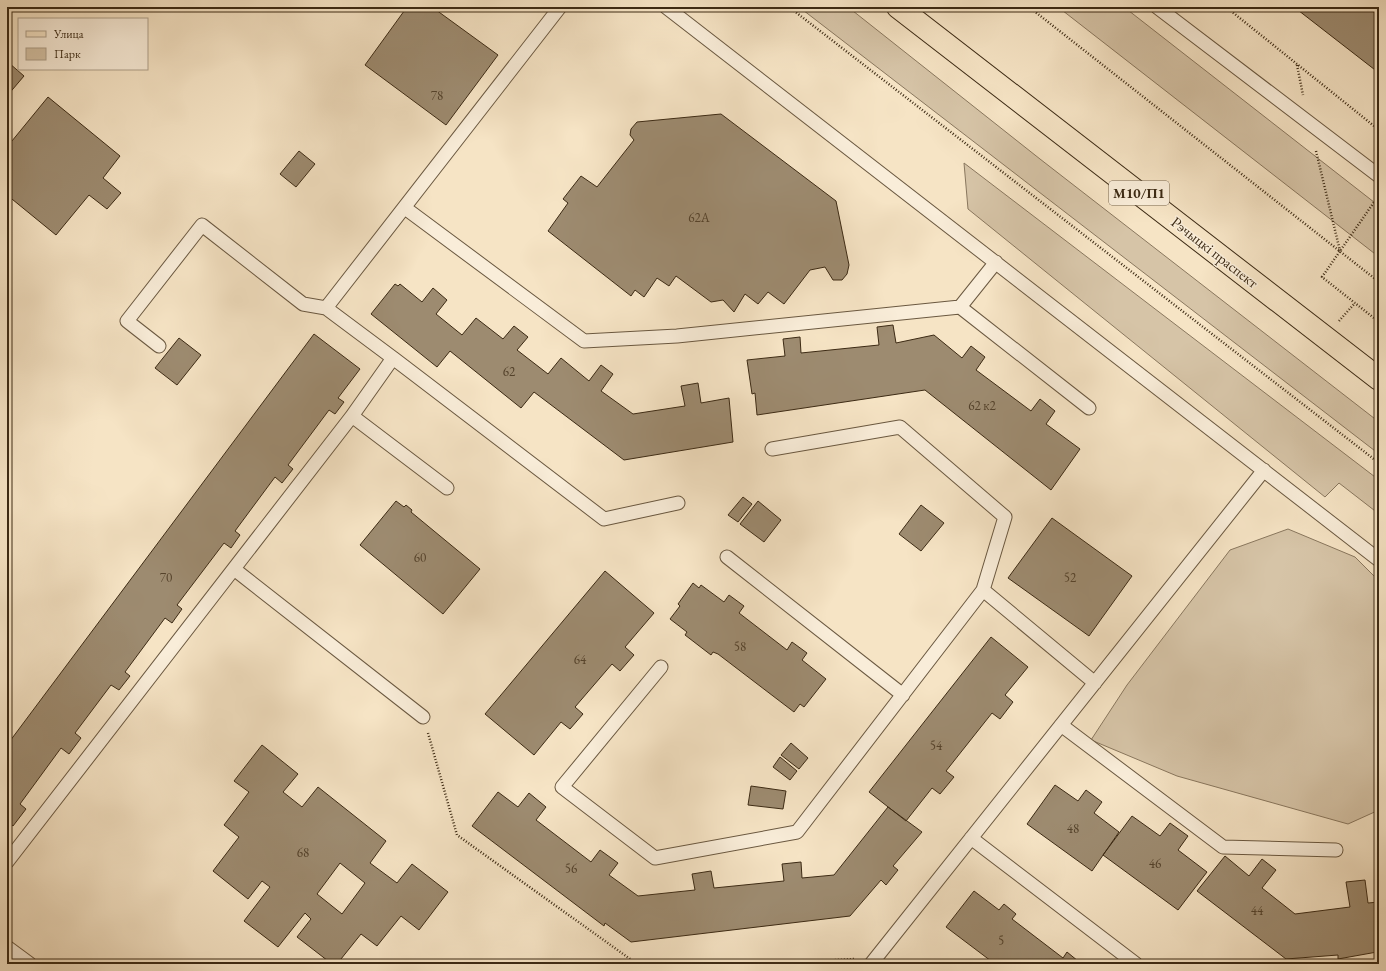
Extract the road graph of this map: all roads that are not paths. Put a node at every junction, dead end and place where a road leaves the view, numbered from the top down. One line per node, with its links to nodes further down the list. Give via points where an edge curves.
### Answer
1 (560, 7): 6 (lane)
2 (666, 7): 7 (lane)
3 (898, 7): 12 (main road, Рэчыцкі праспект / М10/П1)
4 (1157, 7): 5 (lane)
5 (1379, 176)
6 (404, 208): 8 (lane, via 584,342 677,336); 9 (lane)
7 (996, 262): 8 (lane); 16 (lane)
8 (960, 307): 13 (lane)
9 (326, 308): 10 (lane, via 303,304 202,225 127,321); 11 (lane)
10 (159, 346)
11 (393, 358): 14 (lane); 18 (lane, via 604,519)
12 (1379, 379)
13 (1089, 408)
14 (352, 416): 17 (lane); 21 (lane)
15 (772, 450): 22 (lane, via 900,427 1005,517)
16 (1264, 470): 20 (lane); 24 (lane)
17 (447, 488)
18 (678, 503)
19 (727, 557): 25 (lane)
20 (1379, 560)
21 (234, 569): 26 (lane); 30 (lane)
22 (983, 590): 24 (lane); 25 (lane)
23 (661, 667): 25 (lane, via 562,787 655,858 797,832)
24 (1094, 683): 27 (lane)
25 (903, 694)
26 (423, 717)
27 (1061, 725): 28 (lane); 29 (lane, via 1223,847)
28 (971, 838): 32 (lane); 34 (lane)
29 (1336, 850)
30 (7, 862)
31 (7, 947): 33 (lane)
32 (877, 962)
33 (30, 964)
34 (1136, 964)

